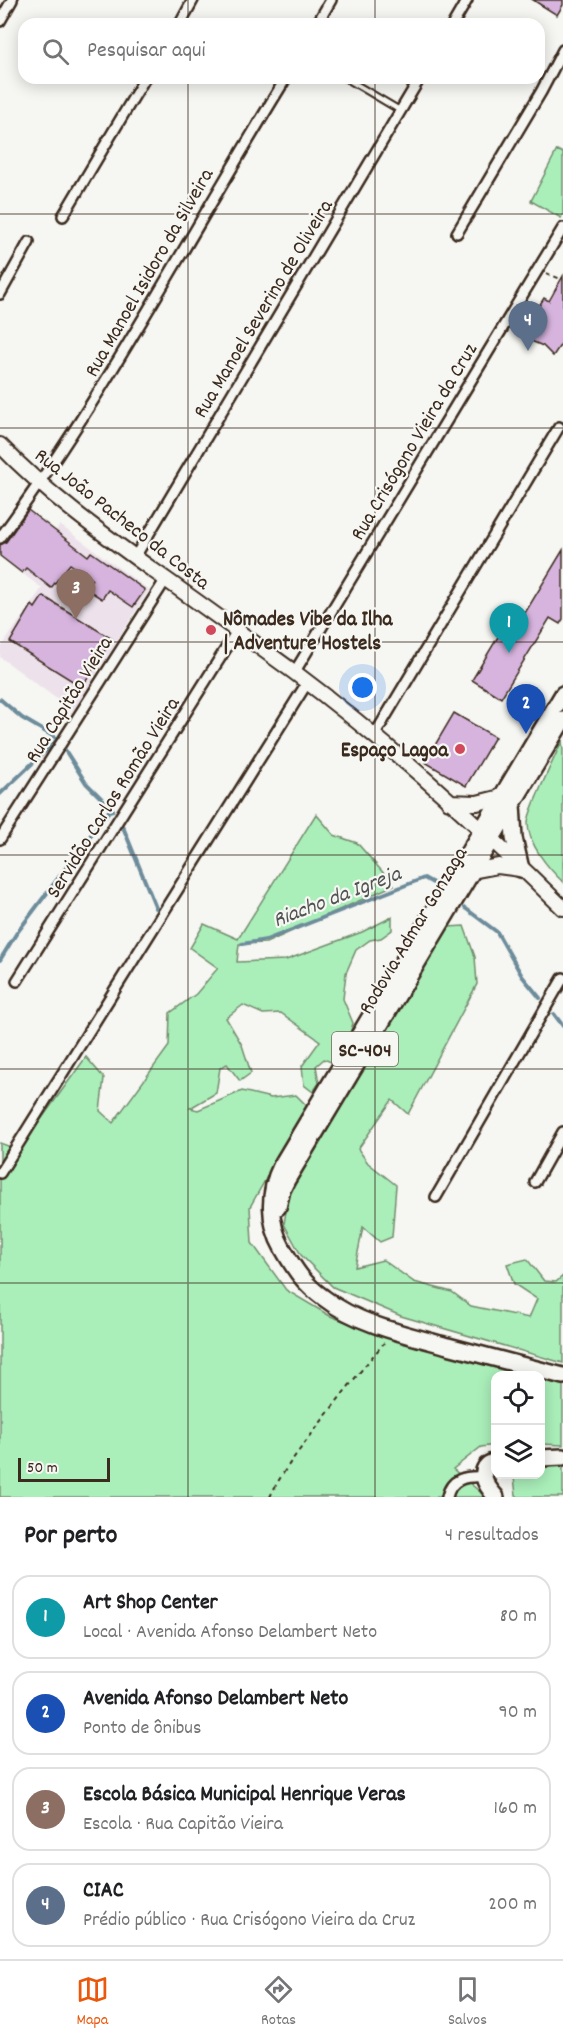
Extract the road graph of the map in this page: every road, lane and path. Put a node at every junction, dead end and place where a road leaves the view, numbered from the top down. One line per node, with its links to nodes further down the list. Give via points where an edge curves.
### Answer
1 (12, 0): 8 (street)
2 (193, 0): 5 (street)
3 (331, 0): 6 (street)
4 (467, 0): 7 (street)
5 (183, 18)
6 (320, 18)
7 (456, 18)
8 (0, 21)
9 (563, 50): 17 (street)
10 (142, 84): 15 (street)
11 (282, 84): 24 (street, Rua Manoel Isidoro da Silveira)
12 (355, 84): 14 (lane)
13 (417, 84): 14 (street, Rua Manoel Severino de Oliveira)
14 (401, 111): 26 (street, Rua Manoel Severino de Oliveira)
15 (63, 216)
16 (563, 228): 19 (street, Rua Crisógono Vieira da Cruz)
17 (457, 233)
18 (29, 242): 21 (street)
19 (538, 270): 20 (path); 29 (street, Rua Crisógono Vieira da Cruz)
20 (563, 280)
21 (0, 294)
22 (559, 428): 33 (street)
23 (0, 445): 24 (street, Rua João Pacheco da Costa)
24 (40, 484): 25 (street, Rua Manoel Isidoro da Silveira); 26 (street, Rua João Pacheco da Costa)
25 (0, 538)
26 (135, 557): 27 (street, Rua João Pacheco da Costa)
27 (166, 579): 28 (street, Rua João Pacheco da Costa); 37 (street, Rua Capitão Vieira)
28 (237, 631): 29 (street, Rua João Pacheco da Costa); 42 (street, Servidão Carlos Romão Vieira)
29 (294, 673): 30 (street, Rua João Pacheco da Costa)
30 (307, 682): 33 (street, Rua João Pacheco da Costa); 44 (street)
31 (563, 694): 34 (main road)
32 (563, 720): 34 (main road)
33 (374, 736): 35 (street, Rua João Pacheco da Costa)
34 (506, 801): 35 (street); 36 (main road); 38 (main road)
35 (449, 802): 36 (street, Rua João Pacheco da Costa)
36 (485, 835): 38 (street, Rua João Pacheco da Costa); 39 (main road, Rodovia Admar Gonzaga / SC-404); 47 (main road, Rodovia Admar Gonzaga / SC-404, via 281,1166 272,1193)
37 (0, 839)
38 (521, 869): 39 (street, via 498,866); 40 (street, Rua João Pacheco da Costa)
39 (472, 871): 47 (main road, Rodovia Admar Gonzaga / SC-404, via 287,1180 279,1201)
40 (563, 908)
41 (563, 978): 46 (street)
42 (17, 981)
43 (563, 1132): 45 (street)
44 (0, 1173)
45 (535, 1182)
46 (436, 1197)
47 (276, 1234): 48 (main road, Rodovia Admar Gonzaga / SC-404, via 294,1270 325,1299)
48 (394, 1331): 49 (main road, Rodovia Admar Gonzaga / SC-404); 54 (path, via 298,1453)
49 (563, 1376)
50 (563, 1457): 51 (main road)
51 (545, 1458)
52 (491, 1462): 53 (main road)
53 (483, 1477): 55 (street, via 468,1476 457,1481 449,1488); 56 (main road)
54 (270, 1497)
55 (447, 1497)
56 (496, 1497)

